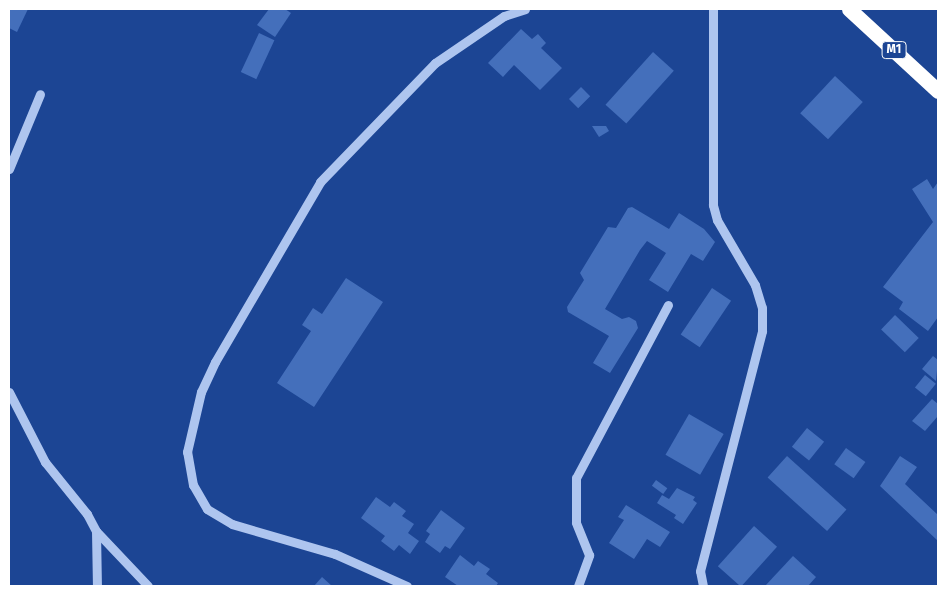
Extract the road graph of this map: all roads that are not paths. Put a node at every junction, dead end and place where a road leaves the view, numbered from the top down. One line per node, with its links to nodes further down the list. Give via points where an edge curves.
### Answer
1 (525, 9): 12 (street, via 504,16 435,63 320,182 215,362 201,392 188,452 193,485 207,509 215,514 232,524 303,543 366,566)
2 (713, 9): 14 (street, via 713,205 717,220 755,285 762,308 762,331 700,570)
3 (849, 9): 4 (highway, M1)
4 (938, 91)
5 (40, 94): 6 (street)
6 (9, 169)
7 (668, 305): 13 (street, via 576,478 576,522 589,555)
8 (9, 392): 9 (street, via 45,462 87,514)
9 (96, 531): 10 (street); 11 (street)
10 (97, 586)
11 (148, 586)
12 (407, 586)
13 (578, 586)
14 (703, 586)

